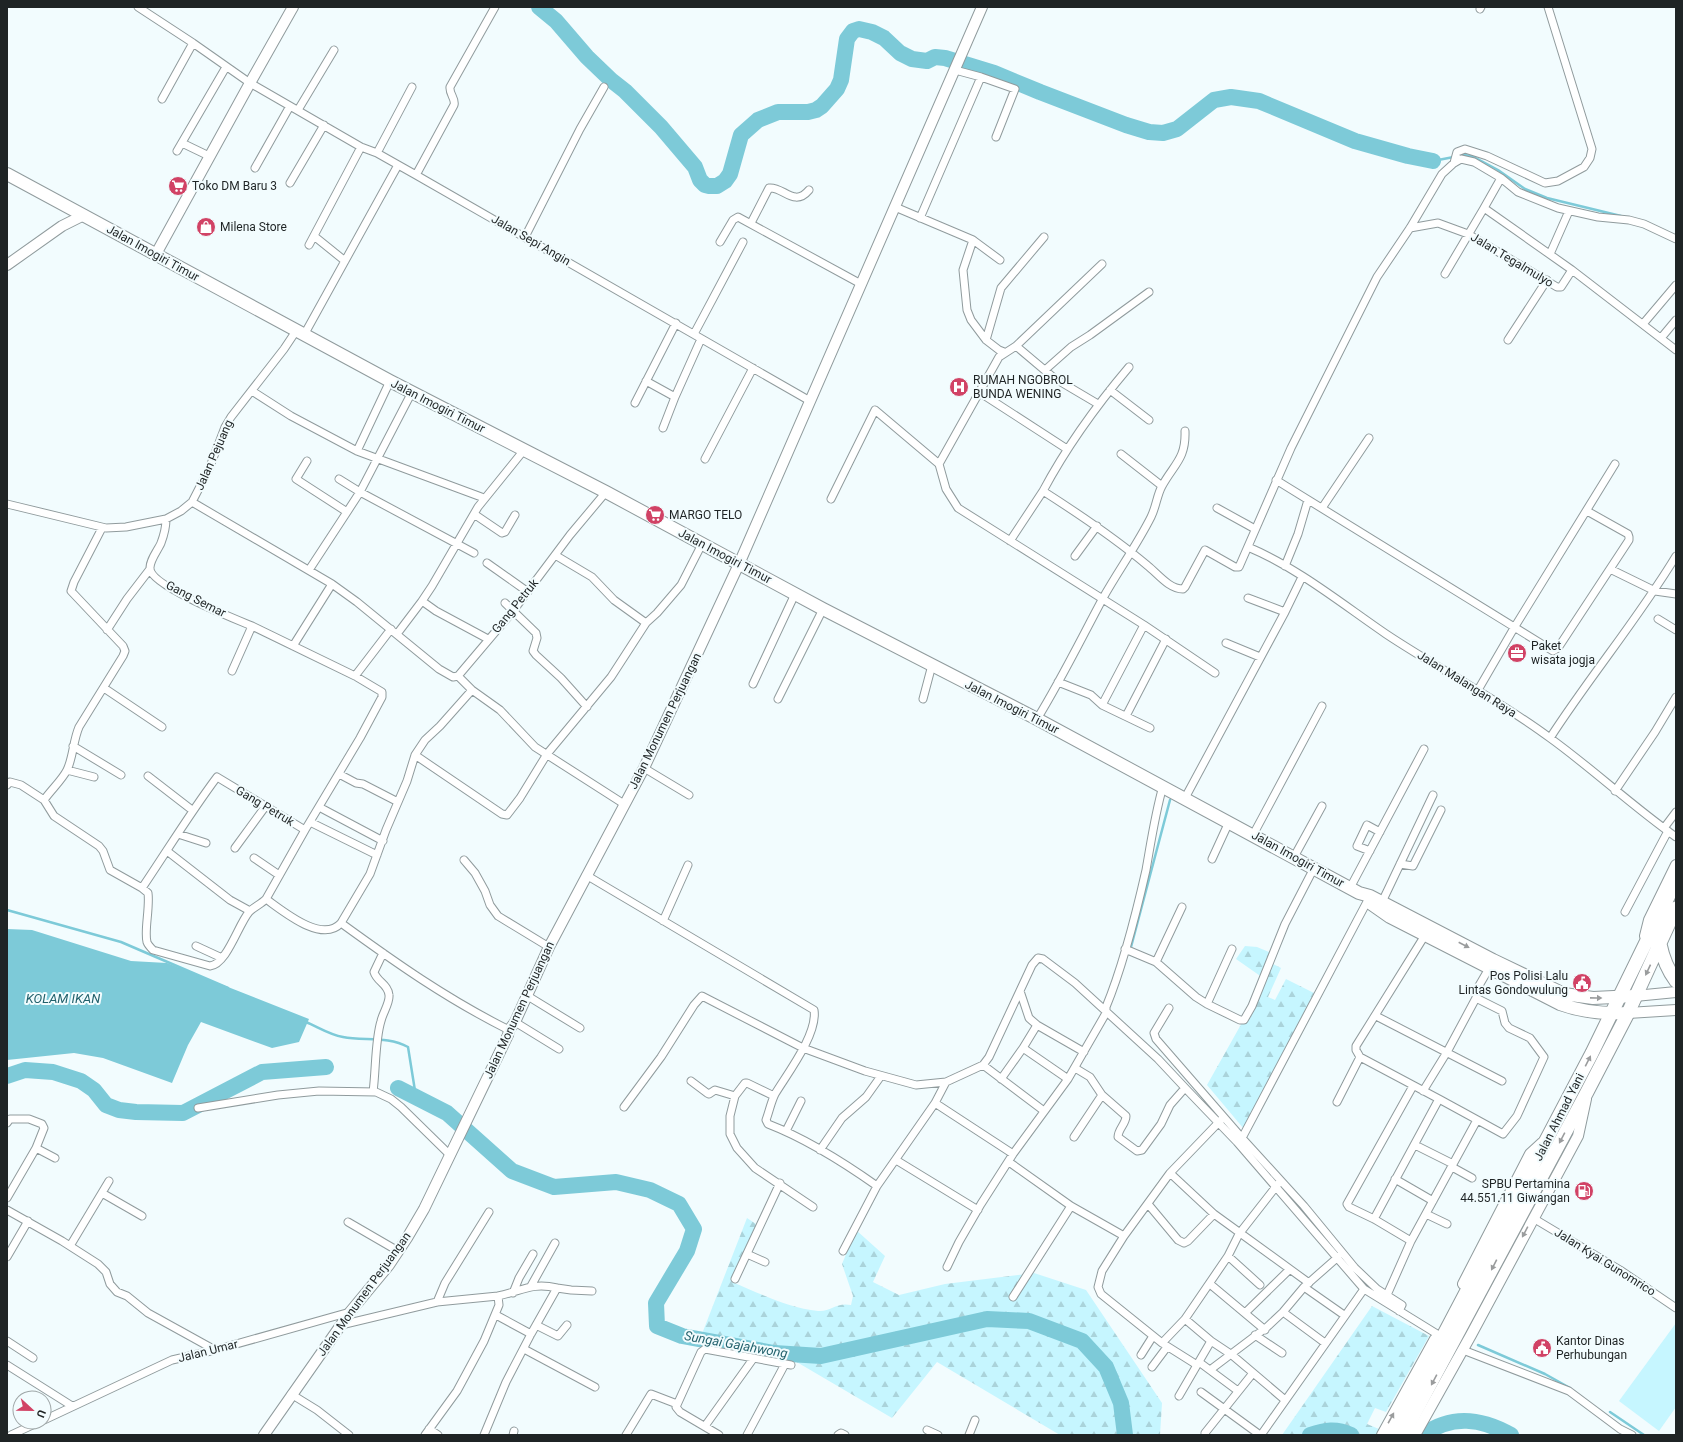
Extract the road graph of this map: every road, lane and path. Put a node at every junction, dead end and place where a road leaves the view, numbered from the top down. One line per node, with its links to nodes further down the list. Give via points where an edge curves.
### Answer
1 (138, 7): 6 (street, Jalan Sepi Angin)
2 (293, 7): 11 (street)
3 (495, 7): 28 (street, via 450,87 454,105)
4 (982, 7): 9 (street, Jalan Monumen Perjuangan)
5 (1548, 7): 24 (street, via 1592,149 1587,164 1558,181 1545,183 1465,149 1458,150)
6 (193, 43): 8 (street, Jalan Sepi Angin); 14 (street)
7 (334, 50): 16 (street)
8 (226, 67): 11 (street, Jalan Sepi Angin); 19 (street)
9 (956, 70): 10 (street); 32 (street, Jalan Monumen Perjuangan)
10 (980, 77): 18 (street, via 1015,89); 36 (street)
11 (250, 83): 15 (street, Jalan Sepi Angin); 23 (street)
12 (412, 87): 22 (street)
13 (604, 87): 41 (street)
14 (162, 99)
15 (290, 106): 16 (street, Jalan Sepi Angin); 26 (street)
16 (298, 110): 17 (street, Jalan Sepi Angin)
17 (324, 125): 20 (street, Jalan Sepi Angin); 30 (street)
18 (996, 137)
19 (182, 142): 21 (street); 23 (street)
20 (361, 147): 22 (street, Jalan Sepi Angin); 40 (street)
21 (176, 151)
22 (377, 153): 25 (street, Jalan Sepi Angin)
23 (209, 156): 48 (street)
24 (1454, 162): 29 (street, via 1461,159 1474,162); 38 (street, via 1442,174)
25 (398, 164): 28 (street, Jalan Sepi Angin); 51 (street, Jalan Pejuang)
26 (255, 168)
27 (7, 174): 35 (main road, Jalan Imogiri Timur)
28 (416, 175): 41 (street, Jalan Sepi Angin)
29 (1501, 178): 33 (street); 34 (street, via 1518,192)
30 (290, 182)
31 (809, 190): 37 (street, via 803,196 795,197 769,188)
32 (895, 207): 36 (street); 57 (street, Jalan Monumen Perjuangan)
33 (1484, 208): 39 (street); 49 (street)
34 (1569, 211): 43 (street, via 1629,220); 49 (street)
35 (84, 215): 48 (main road, Jalan Imogiri Timur); 53 (street, via 62,226)
36 (920, 218): 44 (street)
37 (751, 223): 45 (street, via 735,218); 57 (street)
38 (1410, 228): 39 (street, Jalan Tegalmulyo, via 1438,223); 99 (street, via 1377,278)
39 (1468, 234): 55 (street); 56 (street, Jalan Tegalmulyo)
40 (314, 236): 47 (street); 51 (street)
41 (524, 237): 61 (street, Jalan Sepi Angin)
42 (1044, 237): 67 (street, via 1001,288)
43 (1676, 239)
44 (973, 240): 50 (street); 67 (street, via 963,270 967,310)
45 (720, 242)
46 (743, 242): 64 (street)
47 (309, 245)
48 (156, 254): 63 (main road, Jalan Imogiri Timur)
49 (1550, 254): 54 (street)
50 (1000, 260)
51 (345, 261): 63 (street, Jalan Pejuang)
52 (1102, 264): 69 (street)
53 (7, 265)
54 (1572, 270): 56 (street, Jalan Tegalmulyo, via 1559,288); 62 (street, Jalan Tegalmulyo)
55 (1445, 274)
56 (1547, 280): 68 (street)
57 (861, 284): 82 (street, Jalan Monumen Perjuangan)
58 (1676, 285): 62 (street)
59 (1149, 292): 74 (street, via 1070,347)
60 (1676, 320): 65 (street)
61 (676, 323): 64 (street, Jalan Sepi Angin); 76 (street)
62 (1643, 324): 65 (street, Jalan Tegalmulyo)
63 (300, 333): 75 (main road, Jalan Imogiri Timur); 78 (street, Jalan Pejuang, via 284,349)
64 (694, 334): 66 (street, Jalan Sepi Angin)
65 (1661, 338): 70 (street, Jalan Tegalmulyo)
66 (701, 339): 73 (street, Jalan Sepi Angin); 81 (street)
67 (986, 340): 71 (street)
68 (1508, 340)
69 (1016, 346): 71 (street); 74 (street)
70 (1676, 350)
71 (1004, 352): 80 (street, via 994,364)
72 (1129, 367): 77 (street)
73 (753, 368): 82 (street, Jalan Sepi Angin); 94 (street)
74 (1045, 370): 84 (street, via 1064,385)
75 (390, 381): 79 (main road, Jalan Imogiri Timur); 91 (street)
76 (646, 381): 81 (street); 83 (street)
77 (1110, 390): 84 (street); 85 (street)
78 (252, 391): 91 (street, via 291,416); 107 (street, Jalan Pejuang, via 225,427 209,469)
79 (412, 392): 89 (main road, Jalan Imogiri Timur); 93 (street)
80 (979, 392): 90 (street); 96 (street)
81 (675, 397): 86 (street)
82 (810, 401): 129 (street, Jalan Monumen Perjuangan)
83 (635, 402)
84 (1098, 404): 90 (street)
85 (1149, 420)
86 (663, 428)
87 (1185, 431): 100 (street, via 1182,455)
88 (1369, 438): 110 (street)
89 (524, 450): 103 (main road, Jalan Imogiri Timur); 104 (street)
90 (1067, 450): 101 (street)
91 (357, 451): 93 (street)
92 (1121, 454): 100 (street)
93 (378, 460): 102 (street); 104 (street)
94 (705, 460)
95 (307, 461): 112 (street, via 296,479)
96 (939, 464): 105 (street, via 874,410); 119 (street, via 946,489 958,508)
97 (1615, 464): 111 (street)
98 (339, 479): 102 (street)
99 (1276, 480): 106 (street); 118 (street)
100 (1162, 486): 123 (street, via 1155,509)
101 (1043, 491): 116 (street); 119 (street)
102 (360, 492): 112 (street); 120 (street)
103 (606, 492): 121 (main road, Jalan Imogiri Timur); 125 (street, Gang Petruk)
104 (484, 498): 113 (street)
105 (831, 499)
106 (1308, 500): 110 (street); 130 (street)
107 (192, 502): 115 (street, Jalan Pejuang); 133 (street)
108 (7, 504): 117 (street, Jalan Pejuang)
109 (1217, 508): 118 (street)
110 (1322, 508): 151 (street)
111 (1587, 511): 132 (street, via 1628,534 1629,537); 151 (street)
112 (347, 512): 133 (street)
113 (474, 514): 114 (street, via 502,533); 120 (street)
114 (515, 515)
115 (166, 519): 117 (street, Jalan Pejuang, via 126,527); 131 (street, via 163,536)
116 (1097, 526): 123 (street); 126 (street)
117 (102, 528): 153 (street, via 71,591)
118 (1255, 529): 122 (street)
119 (1010, 541): 141 (street)
120 (456, 544): 124 (street); 142 (street)
121 (702, 544): 129 (main road, Jalan Imogiri Timur); 148 (street, via 681,585)
122 (1248, 547): 123 (street, via 1237,567 1205,550 1185,587 1181,589 1172,587); 130 (street, Jalan Malangan Raya)
123 (1130, 551): 141 (street)
124 (474, 553)
125 (555, 554): 137 (street, Gang Petruk); 148 (street, via 592,577 614,600)
126 (1075, 556)
127 (1676, 556): 136 (street)
128 (487, 563): 137 (street)
129 (739, 564): 138 (main road, Jalan Imogiri Timur); 186 (street, Jalan Monumen Perjuangan)
130 (1285, 566): 134 (street, Jalan Malangan Raya)
131 (150, 569): 150 (street, Gang Semar, via 156,577 173,589); 153 (street)
132 (1610, 569): 136 (street); 151 (street, via 1555,651)
133 (309, 570): 135 (street)
134 (1302, 577): 146 (street); 170 (street, Jalan Malangan Raya, via 1388,635)
135 (332, 584): 152 (street); 159 (street)
136 (1655, 591): 139 (street); 181 (street, via 1572,703)
137 (528, 592): 145 (street, Gang Petruk)
138 (795, 594): 144 (main road, Jalan Imogiri Timur); 167 (street)
139 (1676, 594)
140 (1248, 598): 146 (street)
141 (1102, 599): 149 (street); 166 (street)
142 (422, 601): 155 (street); 156 (street)
143 (505, 603): 145 (street)
144 (823, 609): 161 (main road, Jalan Imogiri Timur); 172 (street)
145 (513, 611): 156 (street, Gang Petruk); 175 (street, via 536,633 533,651 536,655)
146 (1285, 612): 160 (street)
147 (1658, 619): 154 (street)
148 (646, 623): 175 (street, via 611,677)
149 (1144, 625): 157 (street); 174 (street)
150 (252, 626): 159 (street, Gang Petruk); 162 (street)
151 (1514, 628): 170 (street)
152 (391, 629): 155 (street); 164 (street)
153 (107, 630): 168 (street, via 125,651)
154 (1676, 630)
155 (397, 634): 165 (street, via 450,677)
156 (488, 639): 165 (street, Gang Petruk)
157 (1166, 639): 163 (street); 177 (street)
158 (1226, 643): 160 (street)
159 (293, 646): 164 (street, Gang Petruk)
160 (1260, 657): 194 (street)
161 (932, 666): 173 (street); 178 (main road, Jalan Imogiri Timur)
162 (232, 671)
163 (1215, 673)
164 (355, 676): 188 (street, Gang Petruk, via 383,694)
165 (458, 676): 169 (street)
166 (1058, 682): 174 (street, via 1091,695); 178 (street)
167 (754, 684)
168 (104, 688): 179 (street); 182 (street, via 79,727)
169 (472, 690): 184 (street, via 500,710 535,747); 185 (street, via 425,740)
170 (1478, 690): 181 (street, Jalan Malangan Raya)
171 (1676, 697): 193 (street)
172 (778, 699)
173 (923, 699)
174 (1102, 705): 177 (street)
175 (587, 706): 184 (street)
176 (1322, 706): 212 (street)
177 (1126, 716): 180 (street)
178 (1038, 719): 194 (main road, Jalan Imogiri Timur)
179 (162, 727)
180 (1150, 728)
181 (1550, 738): 193 (street, Jalan Malangan Raya)
182 (73, 746): 187 (street); 189 (street)
183 (1424, 749): 210 (street)
184 (547, 754): 185 (street, via 507,815 470,794); 199 (street)
185 (415, 755): 198 (street)
186 (644, 768): 195 (street); 199 (street, Jalan Monumen Perjuangan)
187 (67, 770): 191 (street); 197 (street)
188 (339, 774): 198 (street); 202 (street, Gang Petruk)
189 (121, 775)
190 (148, 776): 203 (street)
191 (94, 777)
192 (7, 785): 197 (street, via 10,782 16,783)
193 (1615, 791): 209 (street, Jalan Malangan Raya)
194 (1176, 793): 207 (main road, Jalan Imogiri Timur); 246 (street, via 1145,871)
195 (690, 795)
196 (1433, 795): 224 (street)
197 (44, 800): 231 (street, via 54,816 103,850 110,870)
198 (398, 802): 214 (street)
199 (624, 804): 229 (street, Jalan Monumen Perjuangan)
200 (1322, 806): 220 (street)
201 (265, 807): 203 (street, Gang Petruk, via 217,776); 208 (street, Gang Petruk); 216 (street)
202 (319, 807): 206 (street, Gang Petruk); 214 (street)
203 (192, 810): 211 (street, Gang Petruk)
204 (1441, 810): 224 (street, via 1412,866)
205 (1676, 812): 209 (street)
206 (310, 822): 208 (street, Gang Petruk); 219 (street)
207 (1229, 822): 212 (main road, Jalan Imogiri Timur); 222 (street)
208 (305, 830): 228 (street)
209 (1666, 830): 213 (street, Jalan Malangan Raya); 238 (street)
210 (1380, 832): 218 (street); 218 (street, via 1367,825 1357,846)
211 (178, 834): 215 (street); 217 (street, Gang Petruk)
212 (1253, 835): 220 (main road, Jalan Imogiri Timur)
213 (1676, 837)
214 (382, 841): 219 (street)
215 (206, 842)
216 (235, 848)
217 (167, 851): 231 (street, Gang Petruk); 236 (street, via 230,900)
218 (1370, 851): 232 (street)
219 (377, 855): 240 (street, via 370,874)
220 (1294, 857): 227 (main road, Jalan Imogiri Timur)
221 (254, 858): 228 (street)
222 (1212, 859)
223 (464, 860): 244 (street, via 475,873 498,916)
224 (1400, 864): 234 (street)
225 (688, 865): 239 (street)
226 (1676, 865): 245 (street, via 1649,920)
227 (1314, 868): 232 (main road, Jalan Imogiri Timur); 259 (street, via 1285,924 1244,1020)
228 (279, 875): 233 (street)
229 (586, 875): 239 (street); 244 (street, Jalan Monumen Perjuangan)
230 (1676, 881): 245 (highway, Jalan Ahmad Yani)
231 (142, 888): 249 (street, via 148,893 146,938 153,950 210,966)
232 (1362, 895): 234 (main road, Jalan Imogiri Timur); 241 (main road, Jalan Imogiri Timur, via 1390,917); 307 (street)
233 (266, 899): 236 (street); 240 (street, via 305,925 317,929 330,931)
234 (1382, 902): 241 (main road, Jalan Imogiri Timur)
235 (1182, 906): 250 (street)
236 (250, 911): 249 (street)
237 (1675, 911): 242 (highway, Jalan Ahmad Yani)
238 (1625, 912)
239 (662, 921): 269 (street, via 813,1009 814,1022)
240 (341, 923): 248 (street)
241 (1427, 931): 251 (main road, Jalan Imogiri Timur); 265 (street)
242 (1660, 944): 252 (highway, via 1668,971); 256 (highway, Jalan Ahmad Yani, one-way to 256)
243 (196, 946): 249 (street)
244 (549, 947): 255 (street, Jalan Monumen Perjuangan)
245 (1643, 948): 257 (highway, Jalan Ahmad Yani)
246 (1126, 949): 250 (street); 262 (street)
247 (1232, 949): 259 (street)
248 (383, 953): 267 (street, via 432,987 477,1013); 289 (street, via 374,972 388,988 389,1000 379,1032)
249 (222, 958)
250 (1156, 962): 259 (street)
251 (1491, 964): 257 (main road, Jalan Imogiri Timur, one-way to 257, via 1564,994 1593,998); 258 (street, via 1477,989); 264 (main road, Jalan Imogiri Timur, via 1552,1001 1573,1009)
252 (1676, 981)
253 (1020, 991): 262 (street, via 1032,965 1038,958 1043,958 1075,983); 266 (street, via 1027,1015); 276 (street, via 996,1045)
254 (1676, 992): 256 (street, Jalan Imogiri Timur)
255 (526, 994): 267 (street, Jalan Monumen Perjuangan); 268 (street)
256 (1636, 996): 257 (main road, Jalan Imogiri Timur); 263 (highway, Jalan Ahmad Yani)
257 (1620, 997): 264 (highway, Jalan Ahmad Yani)
258 (1476, 998): 273 (street); 302 (street, via 1502,1011 1509,1028 1530,1038 1544,1057 1517,1116 1503,1134)
259 (1207, 1004)
260 (1169, 1008): 274 (street, via 1154,1034)
261 (1676, 1010): 263 (street, Jalan Imogiri Timur)
262 (1106, 1013): 272 (street); 274 (street)
263 (1628, 1013): 264 (main road, Jalan Imogiri Timur); 290 (highway, Jalan Ahmad Yani)
264 (1612, 1014): 305 (highway, Jalan Ahmad Yani, one-way to 264)
265 (1376, 1016): 273 (street); 275 (street, via 1356,1046)
266 (1037, 1025): 270 (street); 272 (street)
267 (512, 1026): 271 (street); 312 (street, Jalan Monumen Perjuangan)
268 (580, 1028)
269 (803, 1048): 279 (street); 293 (street); 298 (street, via 702,996)
270 (1023, 1048): 281 (street); 282 (street)
271 (559, 1050)
272 (1084, 1052): 277 (street)
273 (1447, 1052): 284 (street); 288 (street)
274 (1160, 1054): 278 (street); 280 (street)
275 (1360, 1057): 286 (street); 296 (street)
276 (983, 1065): 281 (street); 285 (street)
277 (1075, 1068): 282 (street); 291 (street, via 1090,1077)
278 (1183, 1071): 280 (street); 287 (street)
279 (881, 1076): 285 (street, via 916,1085); 310 (street, via 866,1097 842,1118)
280 (1175, 1077): 287 (street)
281 (1001, 1079): 300 (street)
282 (1068, 1079): 300 (street)
283 (691, 1081): 292 (street, via 707,1094 715,1090)
284 (1502, 1081)
285 (946, 1082): 297 (street)
286 (1413, 1086): 288 (street); 337 (street, via 1348,1204 1349,1207)
287 (1190, 1088): 291 (street, via 1170,1105 1162,1124 1139,1152 1118,1137 1126,1116); 301 (street)
288 (1423, 1091): 294 (street)
289 (373, 1092): 299 (street, via 298,1093); 312 (street, via 401,1106)
290 (1588, 1092): 336 (street, via 1578,1136); 345 (highway, Jalan Ahmad Yani, one-way to 345)
291 (1102, 1095): 306 (street)
292 (735, 1096): 293 (street, via 746,1083); 321 (street, via 729,1129 737,1148 755,1168)
293 (774, 1096): 304 (street, via 767,1123)
294 (1439, 1099): 302 (street); 308 (street)
295 (801, 1101): 304 (street)
296 (1337, 1102)
297 (935, 1103): 311 (street); 314 (street)
298 (624, 1107)
299 (198, 1108)
300 (1044, 1111): 311 (street)
301 (1221, 1120): 307 (street); 317 (street)
302 (1477, 1120): 316 (street)
303 (7, 1123): 309 (street, via 10,1119 29,1119 42,1124 44,1130)
304 (786, 1131): 310 (street)
305 (1548, 1137): 345 (highway, Jalan Ahmad Yani); 383 (street, via 1530,1154)
306 (1074, 1138)
307 (1240, 1140): 322 (street)
308 (1415, 1145): 316 (street); 319 (street)
309 (36, 1148): 313 (street); 325 (street)
310 (820, 1150): 323 (street)
311 (1013, 1154): 315 (street)
312 (450, 1155): 347 (street, Jalan Monumen Perjuangan, via 424,1209)
313 (55, 1158)
314 (896, 1160): 323 (street); 331 (street)
315 (1009, 1162): 328 (street); 331 (street)
316 (1452, 1165): 318 (street); 326 (street)
317 (1170, 1173): 327 (street); 333 (street)
318 (1472, 1178)
319 (1395, 1179): 326 (street); 337 (street)
320 (109, 1181): 324 (street)
321 (780, 1183): 329 (street); 350 (street)
322 (1279, 1184): 341 (street); 353 (street); 366 (street, via 1304,1206 1355,1268 1376,1289)
323 (877, 1186): 348 (street)
324 (102, 1193): 335 (street); 346 (street)
325 (7, 1198)
326 (1433, 1201): 334 (street)
327 (1148, 1204): 333 (street, via 1178,1240 1184,1243); 342 (street)
328 (1071, 1206): 342 (street); 368 (street)
329 (813, 1207)
330 (7, 1210): 338 (street)
331 (978, 1210): 355 (street)
332 (489, 1212): 369 (street)
333 (1214, 1214): 341 (street)
334 (1426, 1214): 340 (street); 343 (street)
335 (142, 1216)
336 (1533, 1218): 370 (street, Jalan Kyai Gunomrico, via 1620,1270); 392 (street, one-way to 392)
337 (1374, 1219): 343 (street)
338 (28, 1221): 346 (street); 352 (street)
339 (348, 1222): 347 (street)
340 (1447, 1224)
341 (1239, 1234): 351 (street); 356 (street)
342 (1124, 1236): 385 (street, via 1102,1271 1098,1290)
343 (1411, 1241): 366 (street)
344 (555, 1243): 361 (street)
345 (1498, 1245): 406 (highway, Jalan Ahmad Yani)
346 (70, 1246): 391 (street, via 98,1264 106,1272 110,1284 117,1292 127,1296 148,1313)
347 (398, 1251): 372 (street, Jalan Monumen Perjuangan)
348 (843, 1251)
349 (533, 1254): 365 (street)
350 (747, 1254): 354 (street); 357 (street)
351 (1228, 1256): 358 (street); 359 (street)
352 (7, 1257)
353 (1338, 1257): 360 (street); 363 (street)
354 (765, 1262)
355 (947, 1267)
356 (1289, 1270): 360 (street); 374 (street)
357 (735, 1279)
358 (1210, 1284): 374 (street); 377 (street)
359 (1260, 1285)
360 (1307, 1285): 373 (street); 376 (street)
361 (531, 1286): 362 (street); 365 (street)
362 (557, 1288): 364 (street); 379 (street)
363 (1364, 1289): 371 (street); 376 (street)
364 (592, 1291)
365 (513, 1293): 367 (street)
366 (1387, 1295): 371 (street, via 1402,1305)
367 (498, 1296): 369 (street); 375 (street, via 500,1301)
368 (1012, 1297)
369 (436, 1302): 378 (street)
370 (1676, 1308)
371 (1400, 1309): 383 (street)
372 (350, 1312): 378 (street, Jalan Monumen Perjuangan); 391 (street, Jalan Umar)
373 (1283, 1312): 381 (street); 388 (street)
374 (1245, 1313): 381 (street)
375 (496, 1315): 382 (street); 419 (street, via 456,1391)
376 (1344, 1315): 388 (street)
377 (1186, 1319): 387 (street); 389 (street)
378 (341, 1325): 407 (street, Jalan Monumen Perjuangan)
379 (536, 1325): 380 (street, via 558,1336); 382 (street)
380 (567, 1325)
381 (1265, 1330): 384 (street)
382 (531, 1334): 390 (street)
383 (1437, 1334): 406 (street)
384 (1255, 1335): 393 (street); 395 (street)
385 (1153, 1336): 389 (street); 394 (street)
386 (7, 1341): 396 (street)
387 (1211, 1341): 395 (street); 398 (street)
388 (1325, 1343): 409 (street)
389 (1165, 1345): 398 (street); 400 (street)
390 (524, 1349): 403 (street); 425 (street, via 506,1382)
391 (215, 1350): 411 (street, Jalan Umar, via 172,1360)
392 (1463, 1350): 406 (street); 438 (street, via 1569,1391)
393 (1282, 1353)
394 (1141, 1355)
395 (1232, 1355): 401 (street); 402 (street)
396 (33, 1358)
397 (753, 1359): 410 (street, via 703,1350); 416 (street); 428 (street, via 788,1365)
398 (1198, 1364): 401 (street); 408 (street)
399 (7, 1365): 411 (street)
400 (1152, 1367)
401 (1210, 1370): 404 (street)
402 (1253, 1373): 404 (street); 409 (street)
403 (595, 1387)
404 (1238, 1391): 413 (street)
405 (1201, 1392): 413 (street)
406 (1421, 1392): 412 (highway, Jalan Ahmad Yani); 412 (street)
407 (291, 1394): 422 (street, Jalan Monumen Perjuangan); 423 (street)
408 (1179, 1396)
409 (1285, 1400): 433 (street)
410 (677, 1404): 416 (street, via 680,1412); 426 (street, via 651,1394)
411 (72, 1406): 414 (street, Jalan Umar)
412 (1413, 1408): 434 (street, one-way to 412); 435 (highway, Jalan Ahmad Yani); 436 (highway, Jalan Ahmad Yani); 437 (street)
413 (1223, 1409): 420 (street); 433 (street)
414 (52, 1416)
415 (975, 1420): 432 (street)
416 (704, 1426): 427 (street)
417 (22, 1430): 421 (street)
418 (927, 1430): 431 (street)
419 (427, 1432): 424 (street)
420 (1205, 1433)
421 (11, 1435)
422 (264, 1435)
423 (349, 1435)
424 (438, 1435)
425 (484, 1435)
426 (626, 1435)
427 (719, 1435)
428 (747, 1435)
429 (838, 1435): 430 (street)
430 (845, 1435)
431 (938, 1435)
432 (969, 1435)
433 (1260, 1435)
434 (1382, 1435)
435 (1391, 1435)
436 (1403, 1435)
437 (1415, 1435)
438 (1632, 1435)

